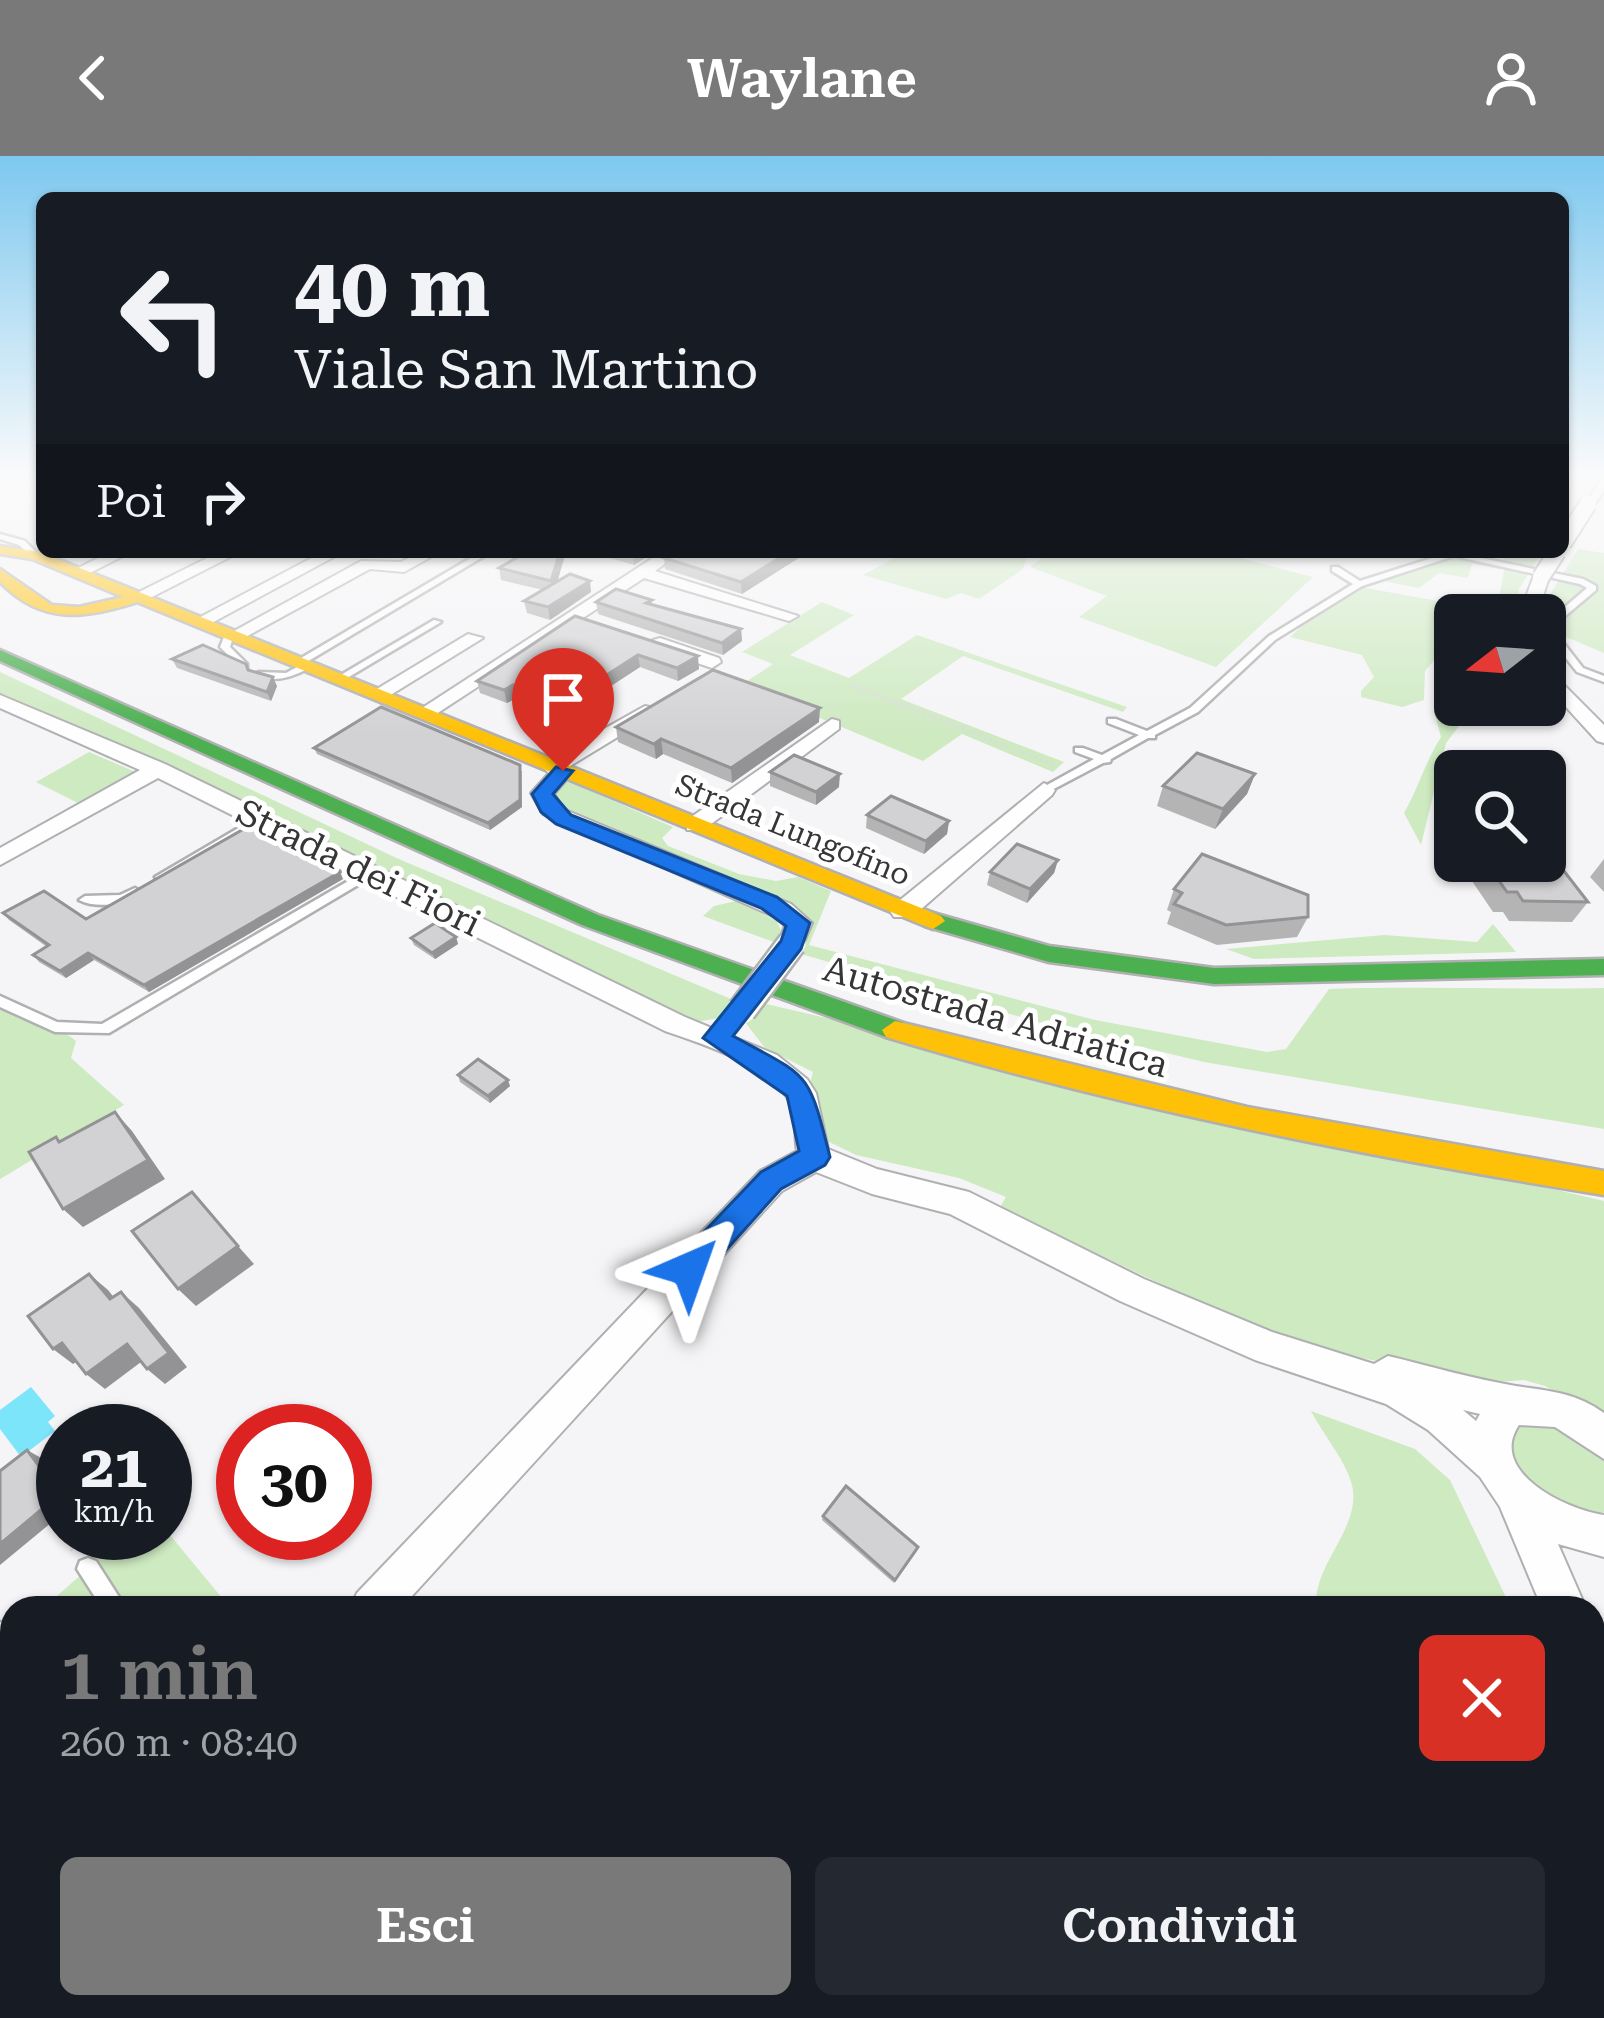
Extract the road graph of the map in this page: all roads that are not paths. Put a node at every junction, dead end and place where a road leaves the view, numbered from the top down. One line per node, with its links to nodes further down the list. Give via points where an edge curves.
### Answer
1 (50, 561): 12 (main road, Strada Lungofino)
2 (103, 561): 12 (street)
3 (213, 561): 17 (street)
4 (318, 561): 20 (street)
5 (415, 561): 23 (street, via 367,564)
6 (473, 561): 29 (lane)
7 (659, 561): 13 (street)
8 (1432, 561): 15 (lane)
9 (1485, 561): 18 (lane, via 1593,588)
10 (1552, 561): 16 (street, bridge)
11 (1335, 569): 15 (lane)
12 (78, 572): 17 (main road, Strada Lungofino)
13 (642, 572): 19 (street); 38 (street, via 584,619)
14 (0, 573): 17 (main road, via 37,608)
15 (1360, 584): 41 (lane, via 1272,638 1194,710)
16 (1535, 594)
17 (137, 597): 20 (main road, Strada Lungofino)
18 (1566, 614)
19 (789, 616)
20 (200, 622): 23 (main road, Strada Lungofino)
21 (437, 622): 32 (lane)
22 (0, 635): 57 (main road, Autostrada Adriatica, via 550,876 783,966 1082,1053)
23 (231, 635): 29 (main road, Strada Lungofino); 30 (lane, via 225,647)
24 (633, 636): 28 (street)
25 (474, 638): 34 (street)
26 (1566, 651): 33 (lane, via 1580,670)
27 (0, 655): 59 (main road, Autostrada Adriatica, via 580,916 848,1015 1213,1113)
28 (712, 662)
29 (303, 664): 31 (lane, via 288,676); 32 (main road, Strada Lungofino)
30 (244, 666)
31 (259, 675)
32 (339, 679): 34 (main road, Strada Lungofino)
33 (1604, 679)
34 (377, 695): 38 (main road, Strada Lungofino)
35 (1566, 695): 42 (street)
36 (671, 699): 46 (street)
37 (0, 700): 45 (street, Strada dei Fiori)
38 (423, 714): 46 (main road, Strada Lungofino)
39 (1112, 721): 41 (lane)
40 (832, 725): 49 (street)
41 (1151, 736): 44 (lane)
42 (1604, 737)
43 (1078, 750): 44 (lane)
44 (1106, 760): 47 (lane)
45 (157, 769): 48 (street, Strada dei Fiori); 50 (street)
46 (558, 769): 49 (main road, Strada Lungofino); 56 (street, bridge, via 542,794 554,814 799,923 792,943)
47 (1044, 790): 53 (street)
48 (259, 819): 51 (street, Strada dei Fiori); 52 (lane, via 123,899)
49 (695, 825): 53 (main road, Strada Lungofino)
50 (0, 858)
51 (369, 873): 55 (lane, via 104,1029 55,1027); 56 (street, Strada dei Fiori)
52 (86, 900)
53 (903, 911): 54 (main road, Strada Lungofino, via 1049,955 1214,976)
54 (1604, 968)
55 (0, 1001)
56 (716, 1038): 58 (street, Strada dei Fiori, via 800,1092)
57 (1417, 1123)
58 (815, 1157): 60 (street, via 958,1202 1132,1290); 67 (street, via 771,1181)
59 (1604, 1183)
60 (1316, 1363): 61 (street); 63 (street, via 1421,1402)
61 (1518, 1405): 62 (street, via 1555,1408); 63 (street, via 1495,1421 1491,1448)
62 (1601, 1434)
63 (1505, 1479): 64 (street, via 1559,1528); 68 (street)
64 (1604, 1536)
65 (88, 1569): 66 (lane)
66 (107, 1596)
67 (383, 1596)
68 (1559, 1596)

